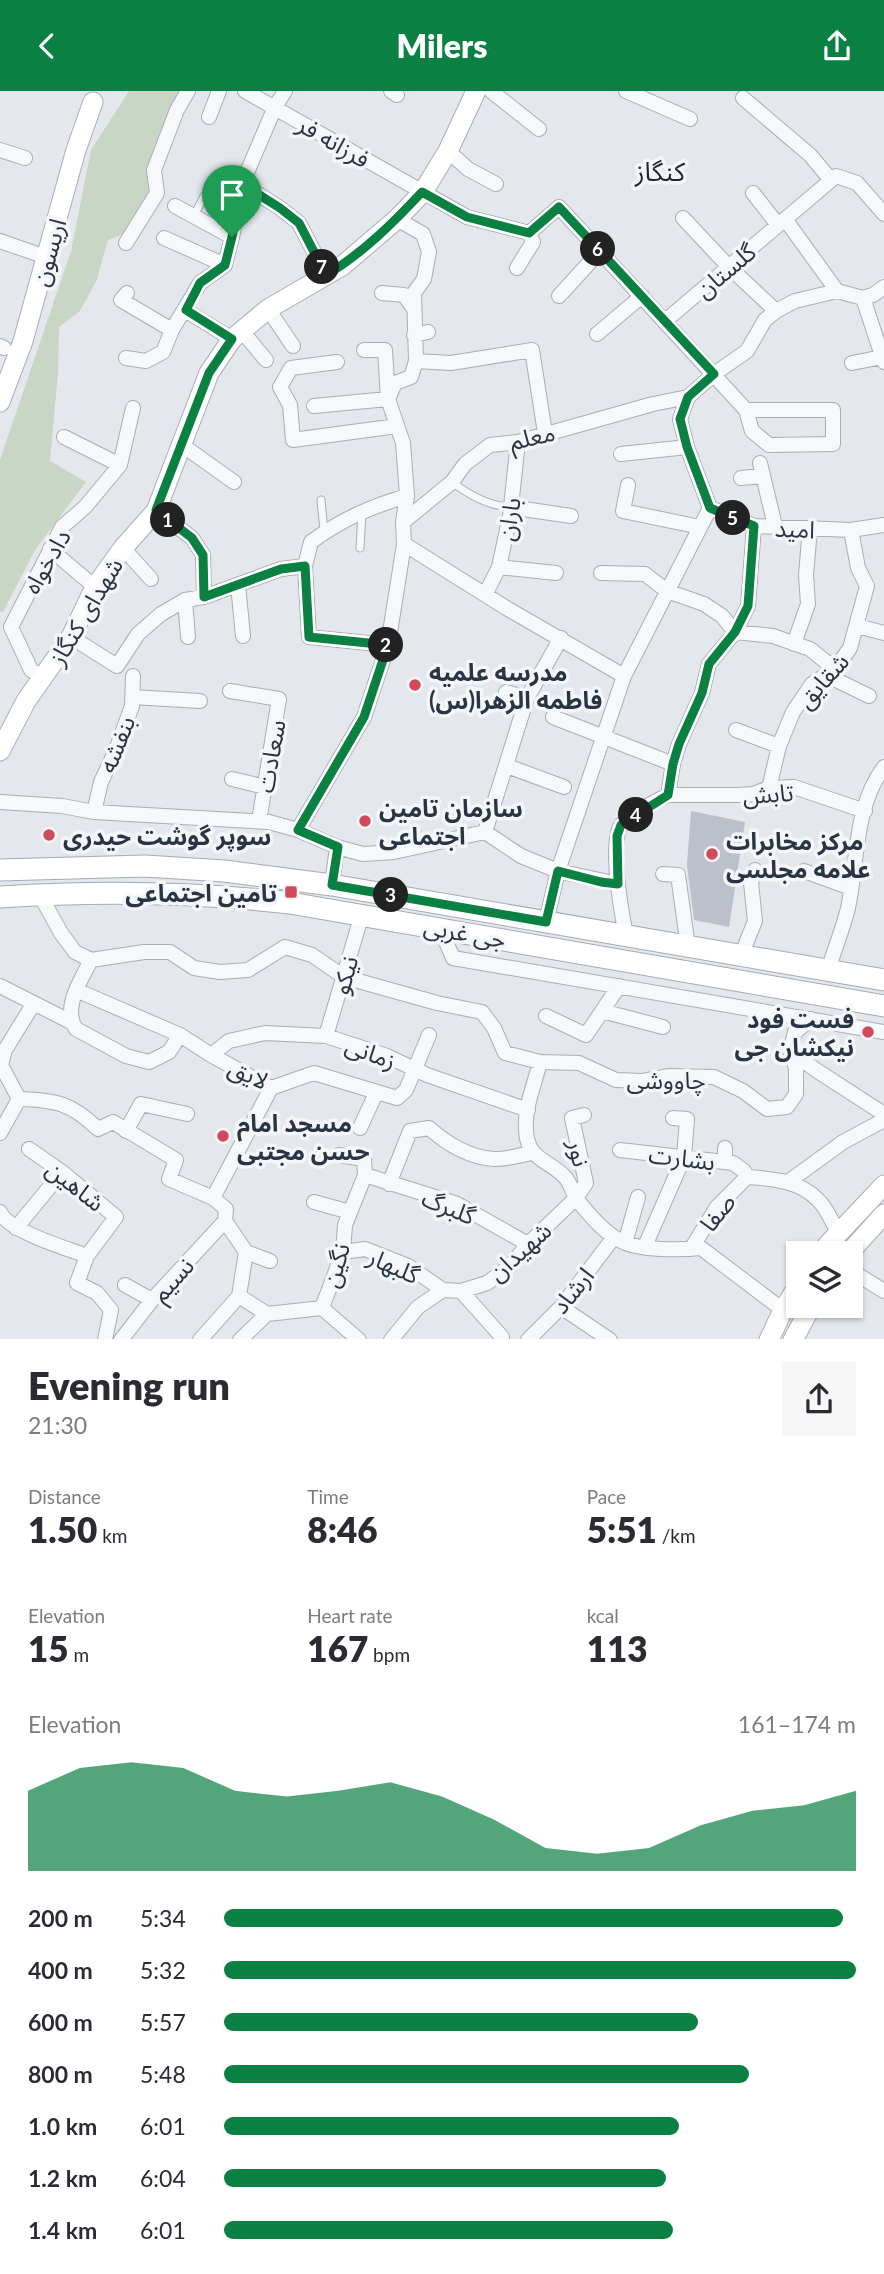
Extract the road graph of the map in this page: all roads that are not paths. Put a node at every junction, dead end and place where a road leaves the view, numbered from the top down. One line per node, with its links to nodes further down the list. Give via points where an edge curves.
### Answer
1 (188, 91): 33 (street, via 154,170 157,193)
2 (219, 91): 11 (street)
3 (245, 91): 10 (street, فرزانه فر)
4 (285, 91): 10 (street)
5 (476, 91): 15 (street, شهدای کنگاز)
6 (491, 91): 13 (street)
7 (630, 92): 12 (street)
8 (98, 95): 35 (street, اریسون, via 76,150)
9 (743, 98): 17 (street, via 810,155)
10 (275, 107): 18 (street); 20 (street, فرزانه فر)
11 (208, 117)
12 (690, 119)
13 (539, 129)
14 (0, 150): 16 (street)
15 (448, 151): 19 (street, via 468,169); 20 (street, شهدای کنگاز)
16 (25, 158)
17 (831, 180): 24 (street, via 836,176 857,183); 28 (street, گلستان)
18 (242, 184): 30 (street); 39 (street, via 299,223)
19 (496, 184)
20 (422, 192): 27 (street, شهدای کنگاز); 29 (street, فرزانه فر, via 467,217)
21 (753, 193): 28 (street)
22 (204, 196): 25 (lane)
23 (175, 206): 25 (street)
24 (884, 215)
25 (194, 216): 30 (street)
26 (683, 218): 37 (street)
27 (397, 219): 39 (street, شهدای کنگاز); 48 (street, via 422,234 429,252 424,279 414,293)
28 (781, 222): 37 (street, گلستان); 41 (street)
29 (529, 233): 34 (street, via 559,207); 38 (street, via 533,242)
30 (232, 237): 36 (street)
31 (164, 238): 36 (street)
32 (0, 241): 35 (street)
33 (126, 243)
34 (600, 251): 44 (street); 45 (street)
35 (46, 257): 66 (street, اریسون, via 23,341)
36 (225, 265): 49 (street, via 200,283)
37 (729, 267): 50 (street); 51 (street, گلستان)
38 (516, 268)
39 (326, 275): 47 (street, شهدای کنگاز)
40 (884, 287): 46 (street)
41 (837, 291): 46 (street); 50 (street, via 795,301)
42 (127, 293): 52 (street, via 121,300)
43 (382, 293): 48 (street, via 404,295)
44 (559, 296)
45 (642, 296): 51 (street); 53 (street)
46 (863, 298): 59 (street)
47 (268, 309): 54 (street, شهدای کنگاز); 55 (street)
48 (414, 309): 60 (street, via 421,334)
49 (186, 310): 52 (street); 54 (street)
50 (776, 311): 63 (street, via 765,320 747,351)
51 (665, 321): 63 (street)
52 (172, 330): 57 (street, via 163,352 146,361)
53 (597, 334)
54 (237, 335): 58 (street); 74 (street, شهدای کنگاز, via 209,373)
55 (293, 347)
56 (364, 350): 65 (street, via 385,350)
57 (126, 358)
58 (266, 360)
59 (883, 360): 62 (street)
60 (416, 361): 65 (street, via 411,377 395,383); 71 (street, via 451,363 532,350)
61 (337, 362): 70 (street, via 291,368 280,387 290,405 293,440)
62 (852, 363)
63 (714, 374): 64 (street); 69 (street)
64 (688, 397): 71 (street, معلم); 75 (street, via 680,419)
65 (387, 399): 67 (street); 70 (street)
66 (0, 401)
67 (314, 406)
68 (133, 408): 77 (street, دادخواه)
69 (746, 410): 69 (street, via 752,431 769,445 834,445 833,410)
70 (397, 426): 82 (street, via 403,443)
71 (545, 433): 73 (street, معلم)
72 (64, 437): 77 (street)
73 (518, 442): 80 (street, معلم, via 490,445 465,464); 84 (street, باران)
74 (181, 445): 79 (street); 86 (street, شهدای کنگاز)
75 (687, 447): 76 (street); 85 (street)
76 (621, 454)
77 (120, 465): 100 (street, دادخواه, via 62,527)
78 (741, 478): 91 (street, via 762,470)
79 (234, 482)
80 (452, 482): 84 (lane, via 497,507); 89 (street, معلم)
81 (628, 485): 93 (street, via 623,511)
82 (407, 496): 87 (street); 89 (street)
83 (321, 499): 96 (lane)
84 (510, 507): 88 (street); 102 (street, باران)
85 (710, 508): 90 (street, امید); 93 (street)
86 (156, 510): 98 (street, شهدای کنگاز); 110 (street, via 192,538 203,555)
87 (362, 511): 96 (street); 99 (lane)
88 (571, 516)
89 (403, 522): 97 (street)
90 (754, 526): 91 (street, امید); 113 (street, via 748,606)
91 (775, 526): 94 (street, امید)
92 (884, 526): 95 (street, امید)
93 (700, 527): 108 (street)
94 (810, 528): 95 (street, امید); 119 (street, via 808,604)
95 (852, 530): 112 (street, شقایق, via 866,586)
96 (324, 532): 101 (street, via 311,542)
97 (404, 544): 109 (street); 120 (street)
98 (124, 548): 105 (street); 107 (street, شهدای کنگاز)
99 (360, 548)
100 (50, 549): 107 (street); 124 (street, دادخواه, via 11,627 31,670)
101 (305, 566): 106 (street, via 281,569); 120 (street, via 309,637)
102 (499, 567): 103 (street); 109 (street, باران)
103 (556, 573)
104 (601, 573): 108 (street, via 645,574)
105 (151, 579)
106 (238, 585): 110 (street); 115 (street)
107 (95, 587): 116 (street, شهدای کنگاز)
108 (667, 591): 113 (street, via 704,604); 123 (street)
109 (486, 593): 118 (street)
110 (204, 597): 111 (street)
111 (185, 600): 116 (street, via 138,634 117,666); 117 (street)
112 (857, 626): 114 (street); 121 (street, شقایق, via 850,647)
113 (735, 632): 119 (street, via 773,636); 136 (street, via 709,664)
114 (884, 633)
115 (243, 636)
116 (71, 637): 124 (street, شهدای کنگاز)
117 (188, 637)
118 (561, 638): 123 (street); 129 (street)
119 (794, 644): 121 (street, via 810,649)
120 (388, 645): 149 (street, via 364,717)
121 (831, 672): 127 (street); 134 (street, شقایق, via 812,684 793,712)
122 (133, 676): 128 (street, بنفشه)
123 (624, 676): 133 (street)
124 (44, 678): 135 (street, شهدای کنگاز, via 26,701)
125 (230, 691): 141 (street, سعادت, via 279,699)
126 (506, 692): 129 (street)
127 (869, 696)
128 (132, 697): 130 (street); 147 (street, بنفشه)
129 (527, 698): 137 (street)
130 (200, 701)
131 (553, 717): 133 (street)
132 (736, 730): 134 (street)
133 (604, 736): 136 (street); 154 (street)
134 (779, 746): 143 (street, شقایق)
135 (0, 751)
136 (673, 764): 144 (street)
137 (507, 767): 142 (street); 150 (street)
138 (884, 767): 140 (street)
139 (232, 779): 141 (street)
140 (878, 785): 146 (street)
141 (265, 787): 148 (street, سعادت)
142 (564, 787)
143 (769, 788): 144 (street, تابش, via 753,794); 146 (street, تابش, via 794,787)
144 (668, 795): 157 (street, via 621,825)
145 (0, 802): 147 (street)
146 (865, 811): 159 (street)
147 (94, 812): 148 (street)
148 (259, 821): 149 (street)
149 (298, 830): 151 (street)
150 (485, 832): 151 (street, via 394,852 363,854); 154 (street, via 521,856)
151 (338, 847): 158 (street)
152 (0, 870): 158 (main road, جی غربی, via 145,866)
153 (755, 870): 167 (street, via 751,883 755,921)
154 (558, 871): 157 (street); 163 (street)
155 (804, 871): 159 (street)
156 (663, 874): 166 (street, via 678,875)
157 (618, 884): 165 (street)
158 (332, 885): 163 (main road, جی غربی)
159 (851, 888): 169 (street)
160 (40, 895): 161 (main road, جی غربی); 162 (main road, جی غربی, via 235,897); 168 (street, via 75,952)
161 (0, 897)
162 (362, 914): 164 (main road, جی غربی); 170 (street, نیکو)
163 (546, 922): 165 (main road, جی غربی)
164 (440, 928): 173 (street, via 453,958); 176 (main road, جی غربی)
165 (626, 936): 166 (main road, جی غربی)
166 (688, 947): 167 (main road, جی غربی)
167 (741, 956): 169 (main road, جی غربی)
168 (91, 960): 170 (street, چاووشی, via 170,952 194,968 238,971 248,970 285,947 313,955); 174 (street)
169 (828, 971): 171 (main road, جی غربی)
170 (344, 977): 185 (street, نیکو); 188 (street, چاووشی, via 482,1012 505,1053)
171 (884, 981)
172 (0, 986): 175 (street)
173 (619, 986): 177 (street); 179 (street)
174 (76, 990): 180 (street); 183 (street, لایق)
175 (34, 1003): 180 (street); 189 (street)
176 (884, 1006)
177 (603, 1010): 178 (street, via 586,1035); 181 (street)
178 (546, 1016)
179 (811, 1019): 182 (street); 186 (street, via 795,1032)
180 (71, 1022): 183 (street, via 76,1030 126,1056 149,1062 169,1052)
181 (663, 1027)
182 (884, 1032)
183 (180, 1035): 187 (street, لایق)
184 (429, 1035): 190 (street)
185 (326, 1036): 187 (street, زمانی, via 265,1033 229,1041); 190 (street, زمانی)
186 (790, 1051): 188 (street, چاووشی, via 796,1068 796,1094 787,1107 767,1109 714,1077 616,1080 579,1063); 196 (street)
187 (211, 1055): 191 (street, لایق)
188 (540, 1062): 194 (street)
189 (1, 1064): 193 (street)
190 (415, 1069): 192 (street, لایق, via 397,1098); 194 (street, زمانی)
191 (271, 1088): 192 (street, لایق, via 314,1073); 215 (street)
192 (376, 1093): 200 (street)
193 (19, 1099): 201 (street, via 55,1102 80,1112 98,1129 113,1122); 202 (street)
194 (528, 1110): 205 (street, via 526,1131)
195 (187, 1114): 201 (street, via 141,1104)
196 (884, 1114)
197 (584, 1115): 216 (street, نور, via 572,1118 586,1183)
198 (673, 1118): 207 (street, via 687,1119)
199 (884, 1120): 211 (street)
200 (360, 1128)
201 (126, 1131): 215 (street, via 176,1160 169,1179)
202 (0, 1133)
203 (29, 1149): 208 (street, شاهین)
204 (620, 1150): 207 (street, بشارت)
205 (532, 1153): 212 (street, via 494,1159 444,1141 429,1128 410,1131); 216 (street, via 566,1178)
206 (339, 1155): 209 (street, via 364,1159)
207 (684, 1157): 210 (street, بشارت, via 725,1155); 228 (street)
208 (62, 1172): 222 (street); 232 (street, شاهین, via 116,1217)
209 (365, 1175): 212 (street, گلبرگ); 219 (street, نگین)
210 (747, 1177): 211 (street, بشارت); 229 (street, صفا, via 717,1207)
211 (788, 1182): 223 (street, بشارت, via 818,1200)
212 (389, 1184): 227 (street, گلبرگ, via 457,1204)
213 (884, 1185): 223 (street)
214 (638, 1197): 224 (street)
215 (213, 1198): 220 (street)
216 (576, 1198): 224 (street); 227 (street, شهیدان)
217 (314, 1202): 219 (street)
218 (0, 1212): 222 (street, via 3,1220)
219 (350, 1212): 231 (street, نگین)
220 (225, 1215): 230 (street); 240 (street, نسیم)
221 (882, 1218): 226 (street)
222 (16, 1227): 232 (street)
223 (839, 1233): 225 (street)
224 (619, 1240): 228 (street); 242 (street, ارشاد)
225 (831, 1241)
226 (860, 1241)
227 (528, 1244): 237 (street, شهیدان, via 510,1266 487,1283)
228 (645, 1246): 229 (street)
229 (691, 1249): 244 (street, via 701,1248)
230 (246, 1252): 233 (street); 239 (street)
231 (343, 1252): 236 (street, گلبهار, via 365,1249 408,1266); 243 (street, نگین)
232 (87, 1256): 248 (street, via 77,1283 97,1293 111,1310)
233 (270, 1261)
234 (863, 1278): 238 (street)
235 (125, 1285): 240 (street)
236 (443, 1290): 237 (street, شهیدان); 253 (street, via 418,1307)
237 (461, 1291): 247 (street)
238 (884, 1291)
239 (239, 1296): 245 (street); 250 (street)
240 (152, 1300): 249 (street, نسیم)
241 (786, 1305): 244 (street)
242 (561, 1307): 254 (street, ارشاد); 255 (street)
243 (322, 1308): 245 (street, نگین); 252 (street)
244 (783, 1310): 256 (street)
245 (267, 1314): 251 (street)
246 (805, 1318): 257 (street)
247 (502, 1337)
248 (105, 1339)
249 (121, 1339)
250 (200, 1339)
251 (240, 1339)
252 (359, 1339)
253 (391, 1339)
254 (528, 1339)
255 (610, 1339)
256 (769, 1339)
257 (793, 1339)

